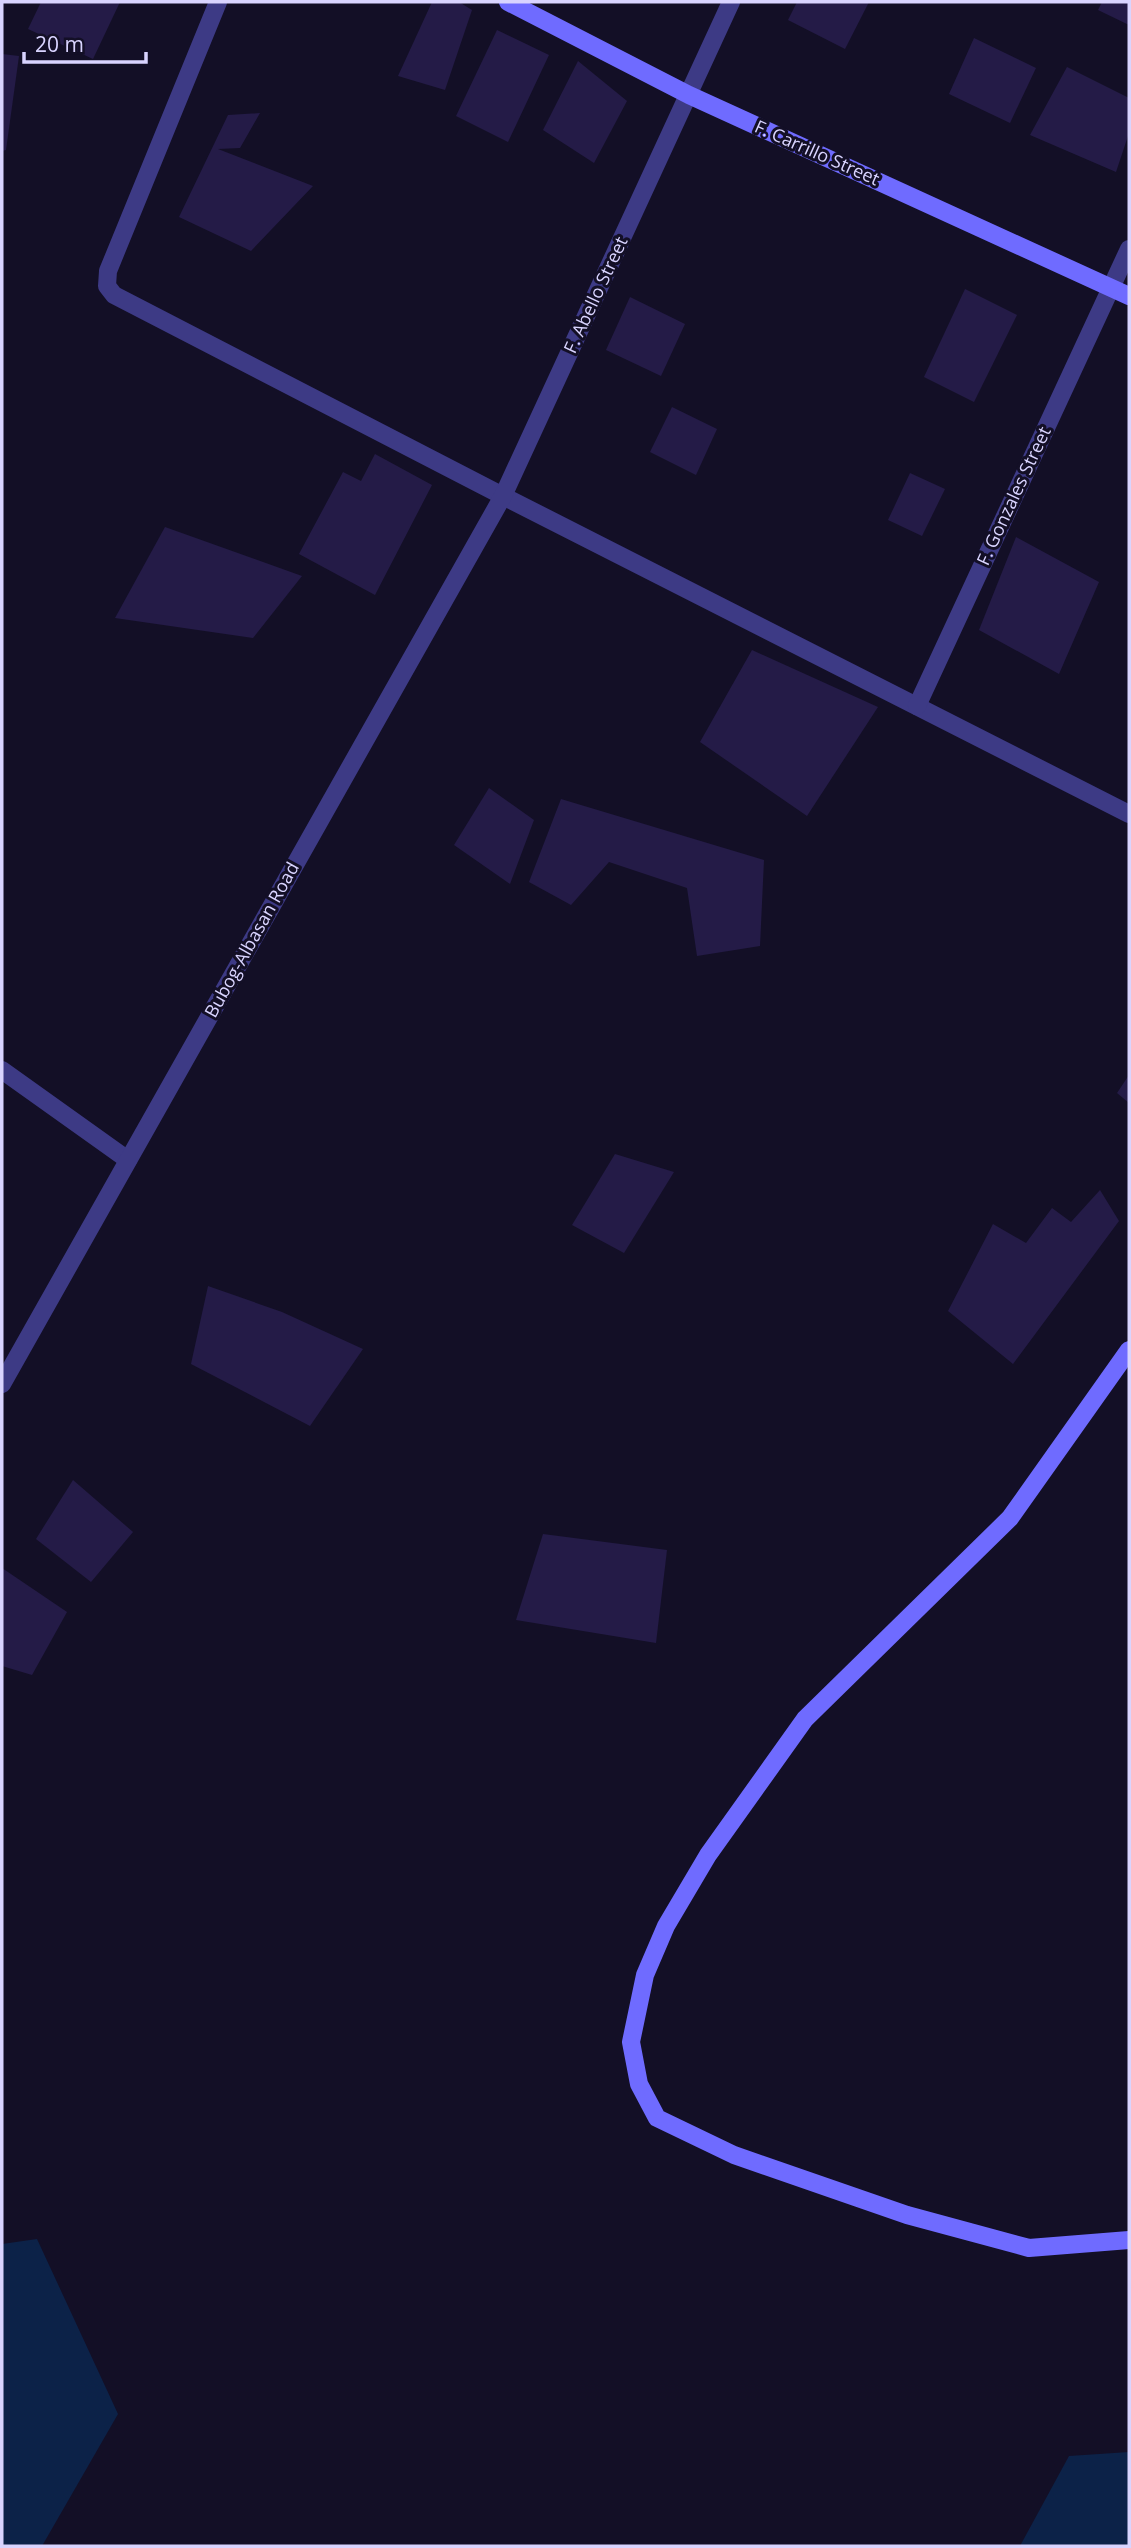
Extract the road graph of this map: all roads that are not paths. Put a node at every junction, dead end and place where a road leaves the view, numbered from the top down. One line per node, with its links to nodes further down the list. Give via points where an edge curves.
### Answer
1 (218, 2): 8 (street, via 108,271 107,286 126,302)
2 (508, 2): 4 (street, F. Carrillo Street)
3 (731, 2): 4 (street, F. Abello Street)
4 (689, 95): 6 (street, F. Carrillo Street); 8 (street, F. Abello Street)
5 (1129, 249): 6 (street, F. Gonzales Street)
6 (1111, 287): 7 (street, F. Carrillo Street); 9 (street, F. Gonzales Street)
7 (1129, 296)
8 (503, 496): 9 (street); 12 (street, Bubog-Albasan Road)
9 (916, 706): 10 (street)
10 (1129, 814)
11 (2, 1070): 12 (street)
12 (128, 1160): 14 (street, Bubog-Albasan Road)
13 (1129, 1350): 15 (street, via 1010,1518 805,1719 708,1856 666,1926 645,1975 631,2042 639,2084 657,2118 734,2155 907,2215 1029,2248)
14 (2, 1384)
15 (1129, 2240)

